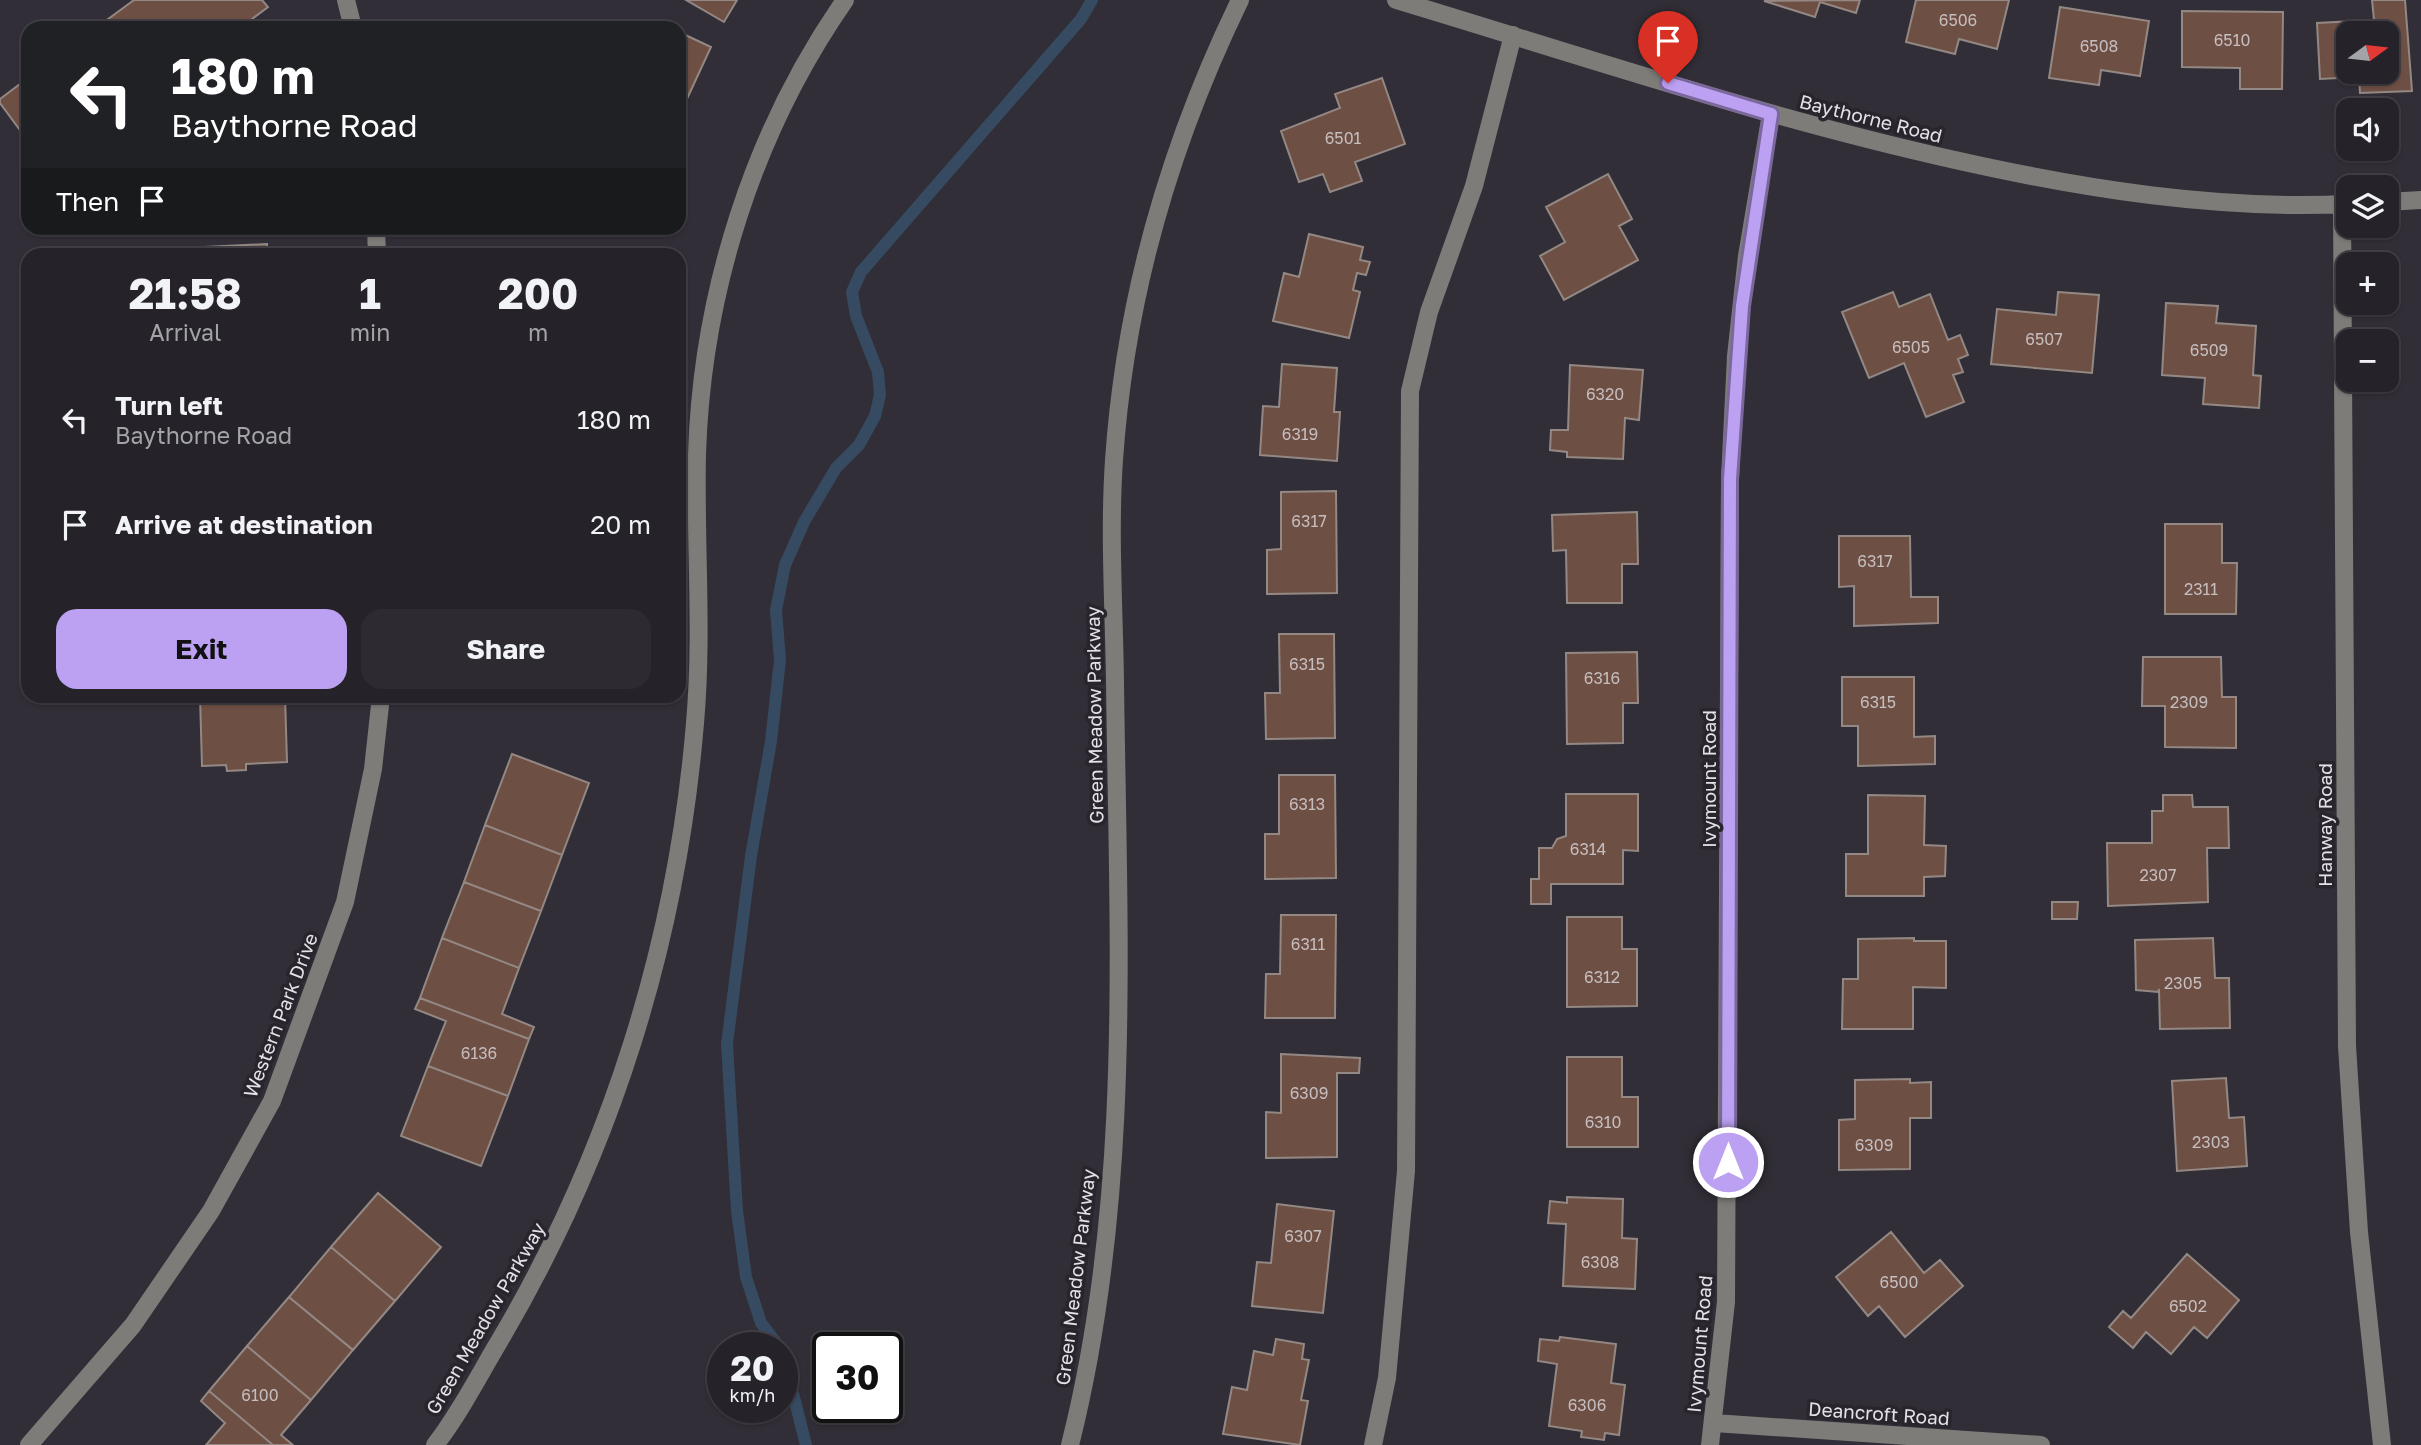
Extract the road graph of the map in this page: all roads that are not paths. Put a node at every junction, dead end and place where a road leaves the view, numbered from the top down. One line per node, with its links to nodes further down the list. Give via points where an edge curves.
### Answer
1 (346, 0): 5 (street)
2 (845, 0): 15 (street, Green Meadow Parkway, via 761,157 732,233 714,303 702,376 697,455 699,634 693,744 675,877 651,982 620,1084 562,1226 525,1297)
3 (1240, 0): 16 (street, Green Meadow Parkway, via 1193,106 1142,267 1114,460 1116,1087 1097,1299)
4 (1396, 0): 6 (street, Baythorne Road)
5 (351, 21)
6 (1513, 35): 7 (street, Baythorne Road); 17 (street, via 1474,186 1429,312 1410,391 1406,1171 1387,1378)
7 (1771, 114): 10 (street, Baythorne Road, via 1897,147 2128,194); 13 (street, Ivymount Road, via 1747,256 1731,466 1726,1302)
8 (2421, 200): 9 (street)
9 (2399, 201)
10 (2336, 204)
11 (2345, 238): 20 (street, Hanway Road, via 2347,1046 2359,1232)
12 (380, 703): 14 (street, Western Park Drive, via 373,769 345,902 272,1101 211,1211 133,1325)
13 (1714, 1423): 18 (street, Ivymount Road); 19 (street, Deancroft Road)
14 (29, 1445)
15 (435, 1445)
16 (1070, 1445)
17 (1373, 1445)
18 (1710, 1445)
19 (2041, 1445)
20 (2382, 1445)

